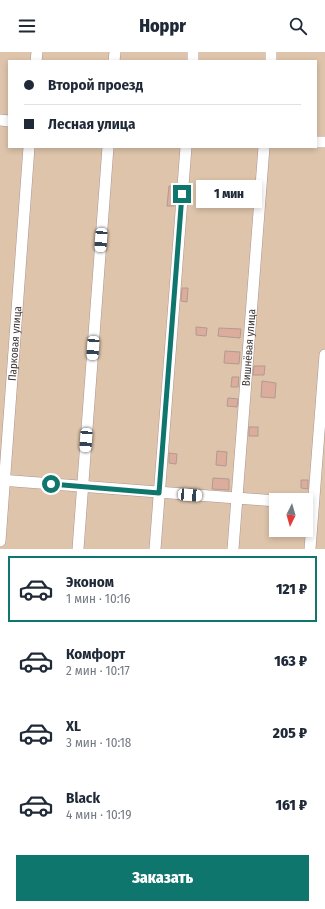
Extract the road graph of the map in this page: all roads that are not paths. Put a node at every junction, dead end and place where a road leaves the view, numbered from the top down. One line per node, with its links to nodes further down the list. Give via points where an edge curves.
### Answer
1 (29, 148): 6 (street, Парковая улица)
2 (108, 148): 7 (street)
3 (186, 148): 8 (street)
4 (264, 148): 9 (street, Вишнёвая улица)
5 (325, 355): 11 (street)
6 (2, 480): 7 (street); 12 (street, Парковая улица)
7 (82, 487): 8 (street); 13 (street)
8 (159, 493): 9 (street); 14 (street)
9 (237, 498): 10 (street); 15 (street, Вишнёвая улица)
10 (269, 500)
11 (315, 504): 16 (street)
12 (0, 541)
13 (78, 549)
14 (155, 549)
15 (233, 549)
16 (310, 549)

